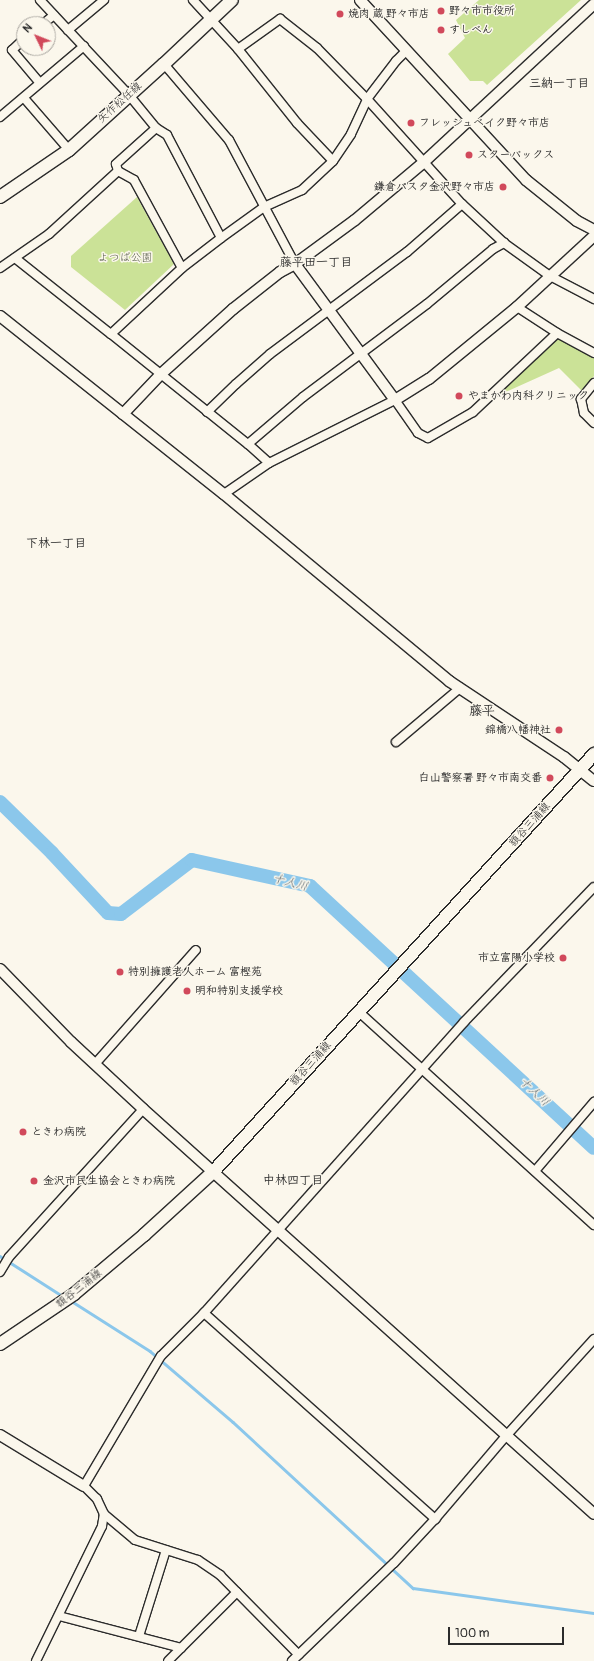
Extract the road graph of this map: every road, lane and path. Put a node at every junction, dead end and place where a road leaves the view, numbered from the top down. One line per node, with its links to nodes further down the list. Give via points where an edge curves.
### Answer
1 (40, 0): 7 (street)
2 (104, 0): 9 (street)
3 (193, 0): 8 (street)
4 (232, 0): 8 (main road, 矢作松任線)
5 (360, 0): 13 (street)
6 (594, 4): 22 (street)
7 (54, 14): 9 (street)
8 (211, 19): 12 (street); 16 (main road, 矢作松任線)
9 (68, 30): 11 (street)
10 (16, 46): 14 (street, via 12,50)
11 (84, 46): 17 (street); 18 (street)
12 (238, 49): 20 (street, via 280,19 317,48); 25 (street, via 297,123)
13 (406, 51): 20 (street); 22 (street)
14 (16, 55)
15 (17, 56): 17 (street)
16 (164, 64): 18 (main road, 矢作松任線); 30 (street, via 229,140)
17 (40, 83): 19 (street)
18 (129, 95): 23 (street); 24 (main road, 矢作松任線)
19 (24, 98): 21 (street); 24 (street)
20 (367, 99): 25 (street, via 351,134); 26 (street)
21 (0, 116)
22 (470, 117): 26 (street); 31 (street, via 526,180 577,221)
23 (156, 128): 27 (street, via 116,164); 33 (street, via 167,135)
24 (69, 150): 28 (main road, 矢作松任線)
25 (333, 161): 30 (street, via 302,190)
26 (424, 162): 29 (street); 36 (street, via 355,220)
27 (118, 171): 35 (street, via 49,234); 38 (street, via 134,180)
28 (0, 197)
29 (462, 204): 34 (street); 42 (street, via 407,252)
30 (264, 207): 33 (street); 36 (street)
31 (594, 230)
32 (594, 236): 39 (street)
33 (221, 238): 38 (street)
34 (504, 243): 39 (street); 47 (street)
35 (15, 258): 37 (street); 45 (street)
36 (295, 264): 42 (street); 48 (street, via 280,272 233,309)
37 (0, 268)
38 (182, 268): 45 (street)
39 (550, 276): 40 (street); 41 (street)
40 (594, 299)
41 (517, 307): 44 (street); 50 (street, via 429,379)
42 (329, 311): 47 (street); 51 (street, via 270,354)
43 (0, 316): 52 (street)
44 (557, 333): 46 (street); 50 (street, via 473,412 428,438 418,433)
45 (111, 334): 48 (street)
46 (594, 353)
47 (360, 354): 50 (street); 54 (street)
48 (161, 374): 51 (street); 52 (street)
49 (594, 383): 53 (street, via 581,399 584,413)
50 (395, 400): 55 (street)
51 (207, 412): 54 (street)
52 (123, 414): 56 (street)
53 (594, 423)
54 (248, 444): 55 (street)
55 (269, 463): 56 (street)
56 (224, 494): 57 (street)
57 (460, 688): 58 (street); 60 (street)
58 (396, 742)
59 (594, 754): 60 (main road, 額谷三浦線)
60 (580, 769): 61 (street); 65 (main road, 額谷三浦線)
61 (594, 781)
62 (594, 887): 67 (street)
63 (196, 950): 66 (street)
64 (0, 969): 66 (street)
65 (359, 1012): 67 (street); 71 (main road, 額谷三浦線)
66 (96, 1064): 69 (street)
67 (421, 1070): 70 (street); 73 (street)
68 (594, 1102): 70 (street)
69 (143, 1109): 71 (street); 74 (street, via 9,1257)
70 (535, 1171): 72 (street)
71 (213, 1172): 73 (street); 77 (main road, 額谷三浦線, via 74,1294)
72 (594, 1225)
73 (276, 1230): 75 (street); 79 (street)
74 (2, 1269)
75 (204, 1313): 80 (street, via 159,1360); 83 (street)
76 (594, 1339): 79 (street)
77 (0, 1344)
78 (0, 1435): 80 (street)
79 (506, 1436): 82 (street); 83 (street)
80 (84, 1486): 81 (street, via 97,1499)
81 (104, 1514): 84 (street, via 135,1540); 86 (street, via 94,1545)
82 (594, 1514)
83 (435, 1519): 89 (street, via 394,1563)
84 (166, 1550): 85 (street, via 198,1560 220,1575); 87 (street)
85 (238, 1592): 88 (street); 89 (street)
86 (59, 1616): 87 (street); 90 (street)
87 (139, 1636): 88 (street)
88 (181, 1648): 91 (street)
89 (296, 1658)
90 (36, 1661)
91 (168, 1661)

